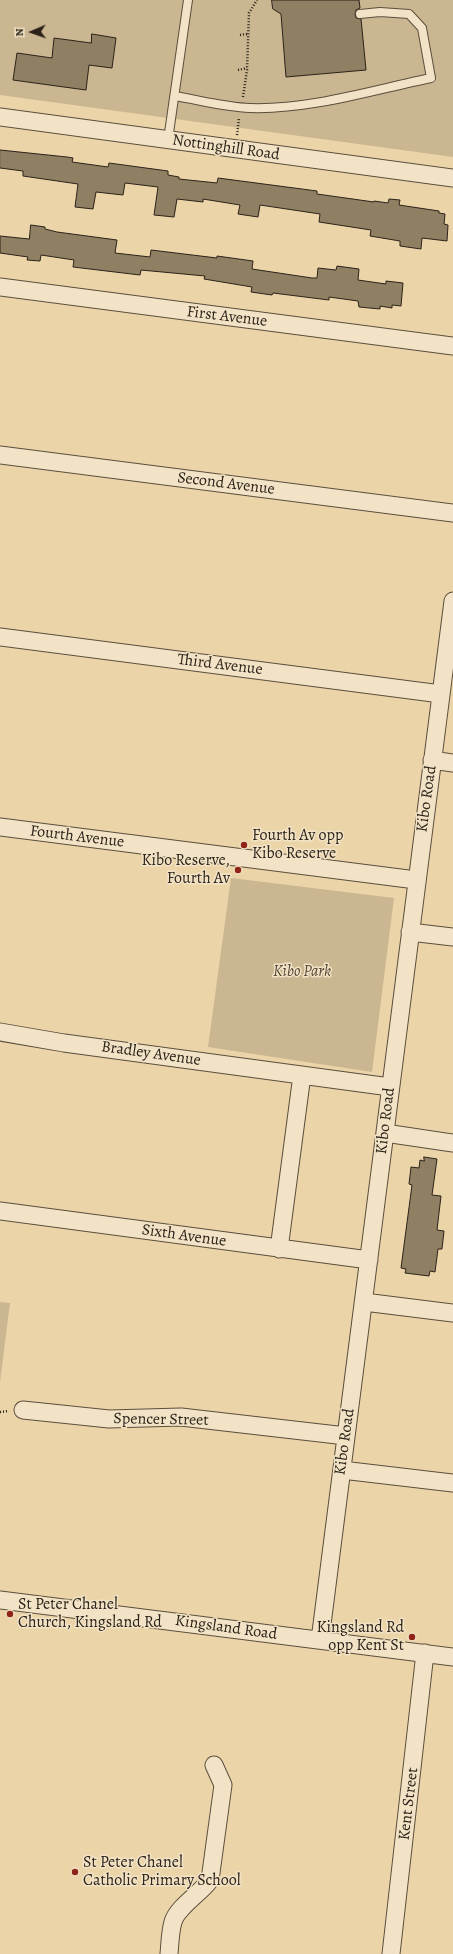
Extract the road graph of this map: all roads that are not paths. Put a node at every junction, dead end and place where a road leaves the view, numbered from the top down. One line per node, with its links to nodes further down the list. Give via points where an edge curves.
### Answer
1 (188, 0): 3 (lane)
2 (360, 14): 3 (lane, via 409,14 422,28 431,78 280,108 241,107)
3 (175, 96): 5 (lane)
4 (0, 117): 5 (street, Nottinghill Road)
5 (168, 140): 6 (street, Nottinghill Road)
6 (453, 178)
7 (0, 287): 8 (street, First Avenue)
8 (453, 346)
9 (0, 455): 10 (street, Second Avenue)
10 (453, 513)
11 (453, 601): 13 (street, Kibo Road)
12 (0, 637): 13 (street, Third Avenue)
13 (441, 694): 14 (street, Kibo Road)
14 (432, 760): 15 (street); 17 (street, Kibo Road)
15 (453, 762)
16 (0, 827): 17 (street, Fourth Avenue)
17 (416, 880): 18 (street, Kibo Road)
18 (410, 932): 19 (street); 22 (street, Kibo Road)
19 (453, 937)
20 (0, 1032): 21 (street, Bradley Avenue)
21 (302, 1075): 22 (street, Bradley Avenue); 26 (street)
22 (390, 1087): 23 (street, Kibo Road)
23 (385, 1133): 24 (street); 27 (street, Kibo Road)
24 (453, 1143)
25 (0, 1212): 26 (street, Sixth Avenue)
26 (279, 1248): 27 (street, Sixth Avenue)
27 (369, 1260): 28 (street, Kibo Road)
28 (364, 1302): 29 (street); 31 (street, Kibo Road)
29 (453, 1313)
30 (23, 1410): 31 (street, Spencer Street, via 109,1419 180,1417)
31 (346, 1436): 32 (street, Kibo Road)
32 (342, 1470): 33 (street); 35 (street, Kibo Road)
33 (453, 1483)
34 (0, 1600): 35 (street, Kingsland Road)
35 (320, 1640): 36 (street, Kingsland Road)
36 (426, 1653): 37 (street, Kingsland Road); 40 (street, Kent Street)
37 (453, 1657)
38 (214, 1765): 39 (street, via 223,1785 210,1880 178,1913 173,1922)
39 (169, 1954)
40 (391, 1954)

